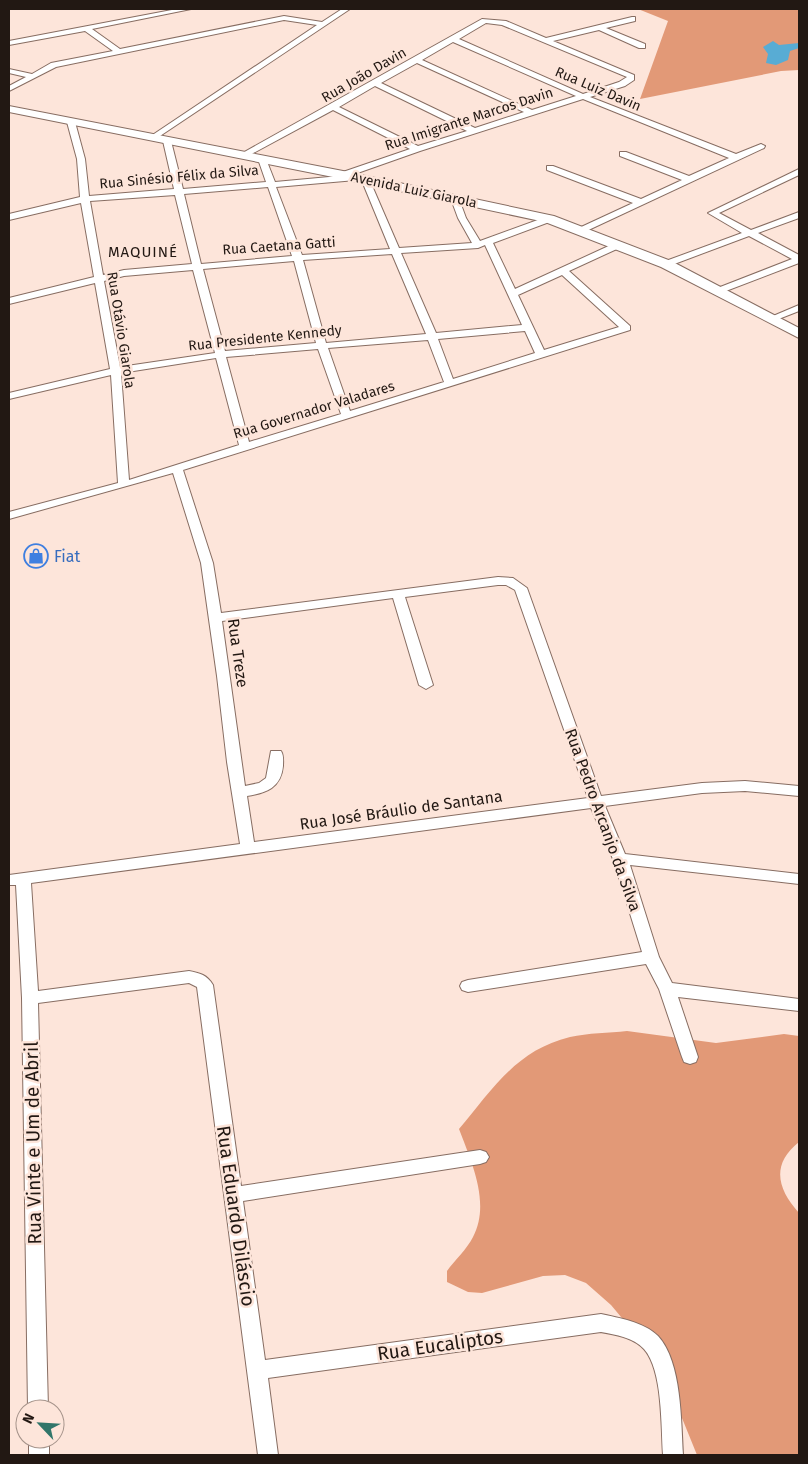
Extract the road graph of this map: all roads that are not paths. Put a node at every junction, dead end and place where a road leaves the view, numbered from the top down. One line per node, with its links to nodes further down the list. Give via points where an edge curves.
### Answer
1 (187, 9): 8 (street)
2 (277, 9): 4 (street, via 285,14)
3 (346, 9): 6 (street)
4 (284, 18): 6 (street); 13 (street)
5 (632, 19): 7 (street)
6 (324, 24): 25 (street)
7 (599, 27): 10 (street); 12 (street)
8 (86, 28): 11 (street); 13 (street)
9 (453, 39): 10 (street, Rua João Davin, via 481,22 498,22); 14 (street, Rua João Davin); 19 (street, Rua Luiz Davin)
10 (548, 40): 19 (street, Rua Imigrante Marcos Davin, via 625,72 631,78 622,84)
11 (9, 44)
12 (642, 46)
13 (119, 52): 16 (street, via 54,65)
14 (415, 60): 17 (street, Rua João Davin); 22 (street)
15 (9, 71): 16 (street)
16 (32, 76): 18 (street)
17 (375, 83): 20 (street, Rua João Davin); 24 (street)
18 (9, 89)
19 (582, 96): 22 (street, Rua Imigrante Marcos Davin); 31 (street, Rua Luiz Davin)
20 (333, 107): 28 (street); 30 (street, Rua João Davin)
21 (9, 109): 23 (street, Avenida Luiz Giarola)
22 (532, 113): 24 (street, Rua Imigrante Marcos Davin)
23 (71, 122): 25 (street, Avenida Luiz Giarola); 39 (street, Rua Otávio Giarola, via 81,159)
24 (474, 131): 28 (street, Rua Imigrante Marcos Davin)
25 (154, 138): 26 (street, Avenida Luiz Giarola)
26 (167, 141): 30 (street, Avenida Luiz Giarola); 38 (street)
27 (761, 146): 31 (street)
28 (417, 149): 35 (street, Rua Imigrante Marcos Davin)
29 (623, 154): 36 (street)
30 (243, 155): 32 (street, Avenida Luiz Giarola)
31 (735, 157): 36 (street)
32 (262, 160): 35 (street, Avenida Luiz Giarola); 37 (street)
33 (550, 168): 41 (street)
34 (799, 172): 46 (street, via 712,213)
35 (354, 178): 37 (street, Rua Sinésio Félix da Silva); 40 (street, Avenida Luiz Giarola); 50 (street)
36 (688, 179): 41 (street)
37 (270, 183): 38 (street, Rua Sinésio Félix da Silva); 51 (street)
38 (178, 190): 39 (street, Rua Sinésio Félix da Silva); 54 (street)
39 (85, 199): 43 (street, Rua Sinésio Félix da Silva); 56 (street, Rua Otávio Giarola)
40 (455, 199): 44 (street, Avenida Luiz Giarola); 48 (street)
41 (640, 202): 45 (street)
42 (799, 214): 46 (street)
43 (9, 217)
44 (549, 219): 45 (street, Avenida Luiz Giarola); 47 (street, Rua Caetana Gatti)
45 (582, 230): 49 (street, Avenida Luiz Giarola)
46 (750, 234): 52 (street); 53 (street)
47 (489, 243): 48 (street, Rua Caetana Gatti); 58 (street)
48 (478, 245): 50 (street, Rua Caetana Gatti)
49 (616, 246): 53 (street, Avenida Luiz Giarola); 55 (street)
50 (396, 252): 51 (street, Rua Caetana Gatti); 64 (street)
51 (298, 258): 54 (street, Rua Caetana Gatti); 65 (street)
52 (799, 259): 57 (street)
53 (666, 264): 57 (street, Avenida Luiz Giarola)
54 (197, 266): 56 (street, Rua Caetana Gatti, via 124,273); 66 (street)
55 (563, 271): 58 (street); 67 (street, Rua Governador Valadares, via 626,328)
56 (100, 280): 59 (street, Rua Caetana Gatti); 68 (street, Rua Otávio Giarola)
57 (718, 291): 61 (street, Avenida Luiz Giarola)
58 (512, 294): 62 (street)
59 (9, 301)
60 (799, 308): 61 (street)
61 (770, 319): 63 (street, Avenida Luiz Giarola)
62 (526, 328): 64 (street, Rua Presidente Kennedy); 67 (street)
63 (799, 334)
64 (432, 336): 65 (street, Rua Presidente Kennedy); 69 (street)
65 (322, 346): 66 (street, Rua Presidente Kennedy); 73 (street)
66 (220, 355): 68 (street, Rua Presidente Kennedy); 74 (street)
67 (541, 356): 69 (street, Rua Governador Valadares)
68 (116, 371): 71 (street, Rua Presidente Kennedy); 76 (street, Rua Otávio Giarola)
69 (450, 384): 73 (street, Rua Governador Valadares)
70 (9, 385): 71 (street)
71 (9, 396): 72 (street)
72 (9, 401)
73 (347, 416): 74 (street, Rua Governador Valadares)
74 (244, 447): 75 (street, Rua Governador Valadares)
75 (177, 468): 76 (street, Rua Governador Valadares); 79 (street, Rua Treze, via 207,563)
76 (124, 485): 77 (street, Rua Governador Valadares)
77 (9, 516)
78 (398, 594): 79 (street); 80 (street); 84 (street, Rua Pedro Arcanjo da Silva, via 498,581 521,588)
79 (215, 618): 83 (street, Rua Treze)
80 (426, 685)
81 (276, 754): 83 (street, via 275,777 271,784)
82 (799, 791): 84 (street, Rua José Bráulio de Santana, via 745,786 702,788)
83 (240, 792): 85 (street, Rua Treze)
84 (596, 802): 85 (street, Rua José Bráulio de Santana); 86 (street, Rua Pedro Arcanjo da Silva)
85 (248, 848): 87 (street, Rua José Bráulio de Santana)
86 (620, 859): 88 (street); 89 (street, Rua Pedro Arcanjo da Silva)
87 (16, 879): 92 (street, Rua Vinte e Um de Abril)
88 (799, 879)
89 (651, 957): 90 (street); 91 (street, Rua Pedro Arcanjo da Silva)
90 (468, 986)
91 (667, 989): 93 (street); 94 (street, Rua Pedro Arcanjo da Silva)
92 (30, 998): 96 (street, Rua Eduardo Diláscio, via 189,977 199,979 204,985); 98 (street, Rua Vinte e Um de Abril)
93 (799, 1005)
94 (690, 1057)
95 (480, 1157): 96 (street)
96 (234, 1195): 97 (street, Rua Eduardo Diláscio)
97 (257, 1370): 99 (street, Rua Eduardo Diláscio); 100 (street, Rua Eucaliptos, via 601,1323 623,1327 639,1334 658,1352 665,1372)
98 (38, 1399)
99 (268, 1455)
100 (673, 1455)

